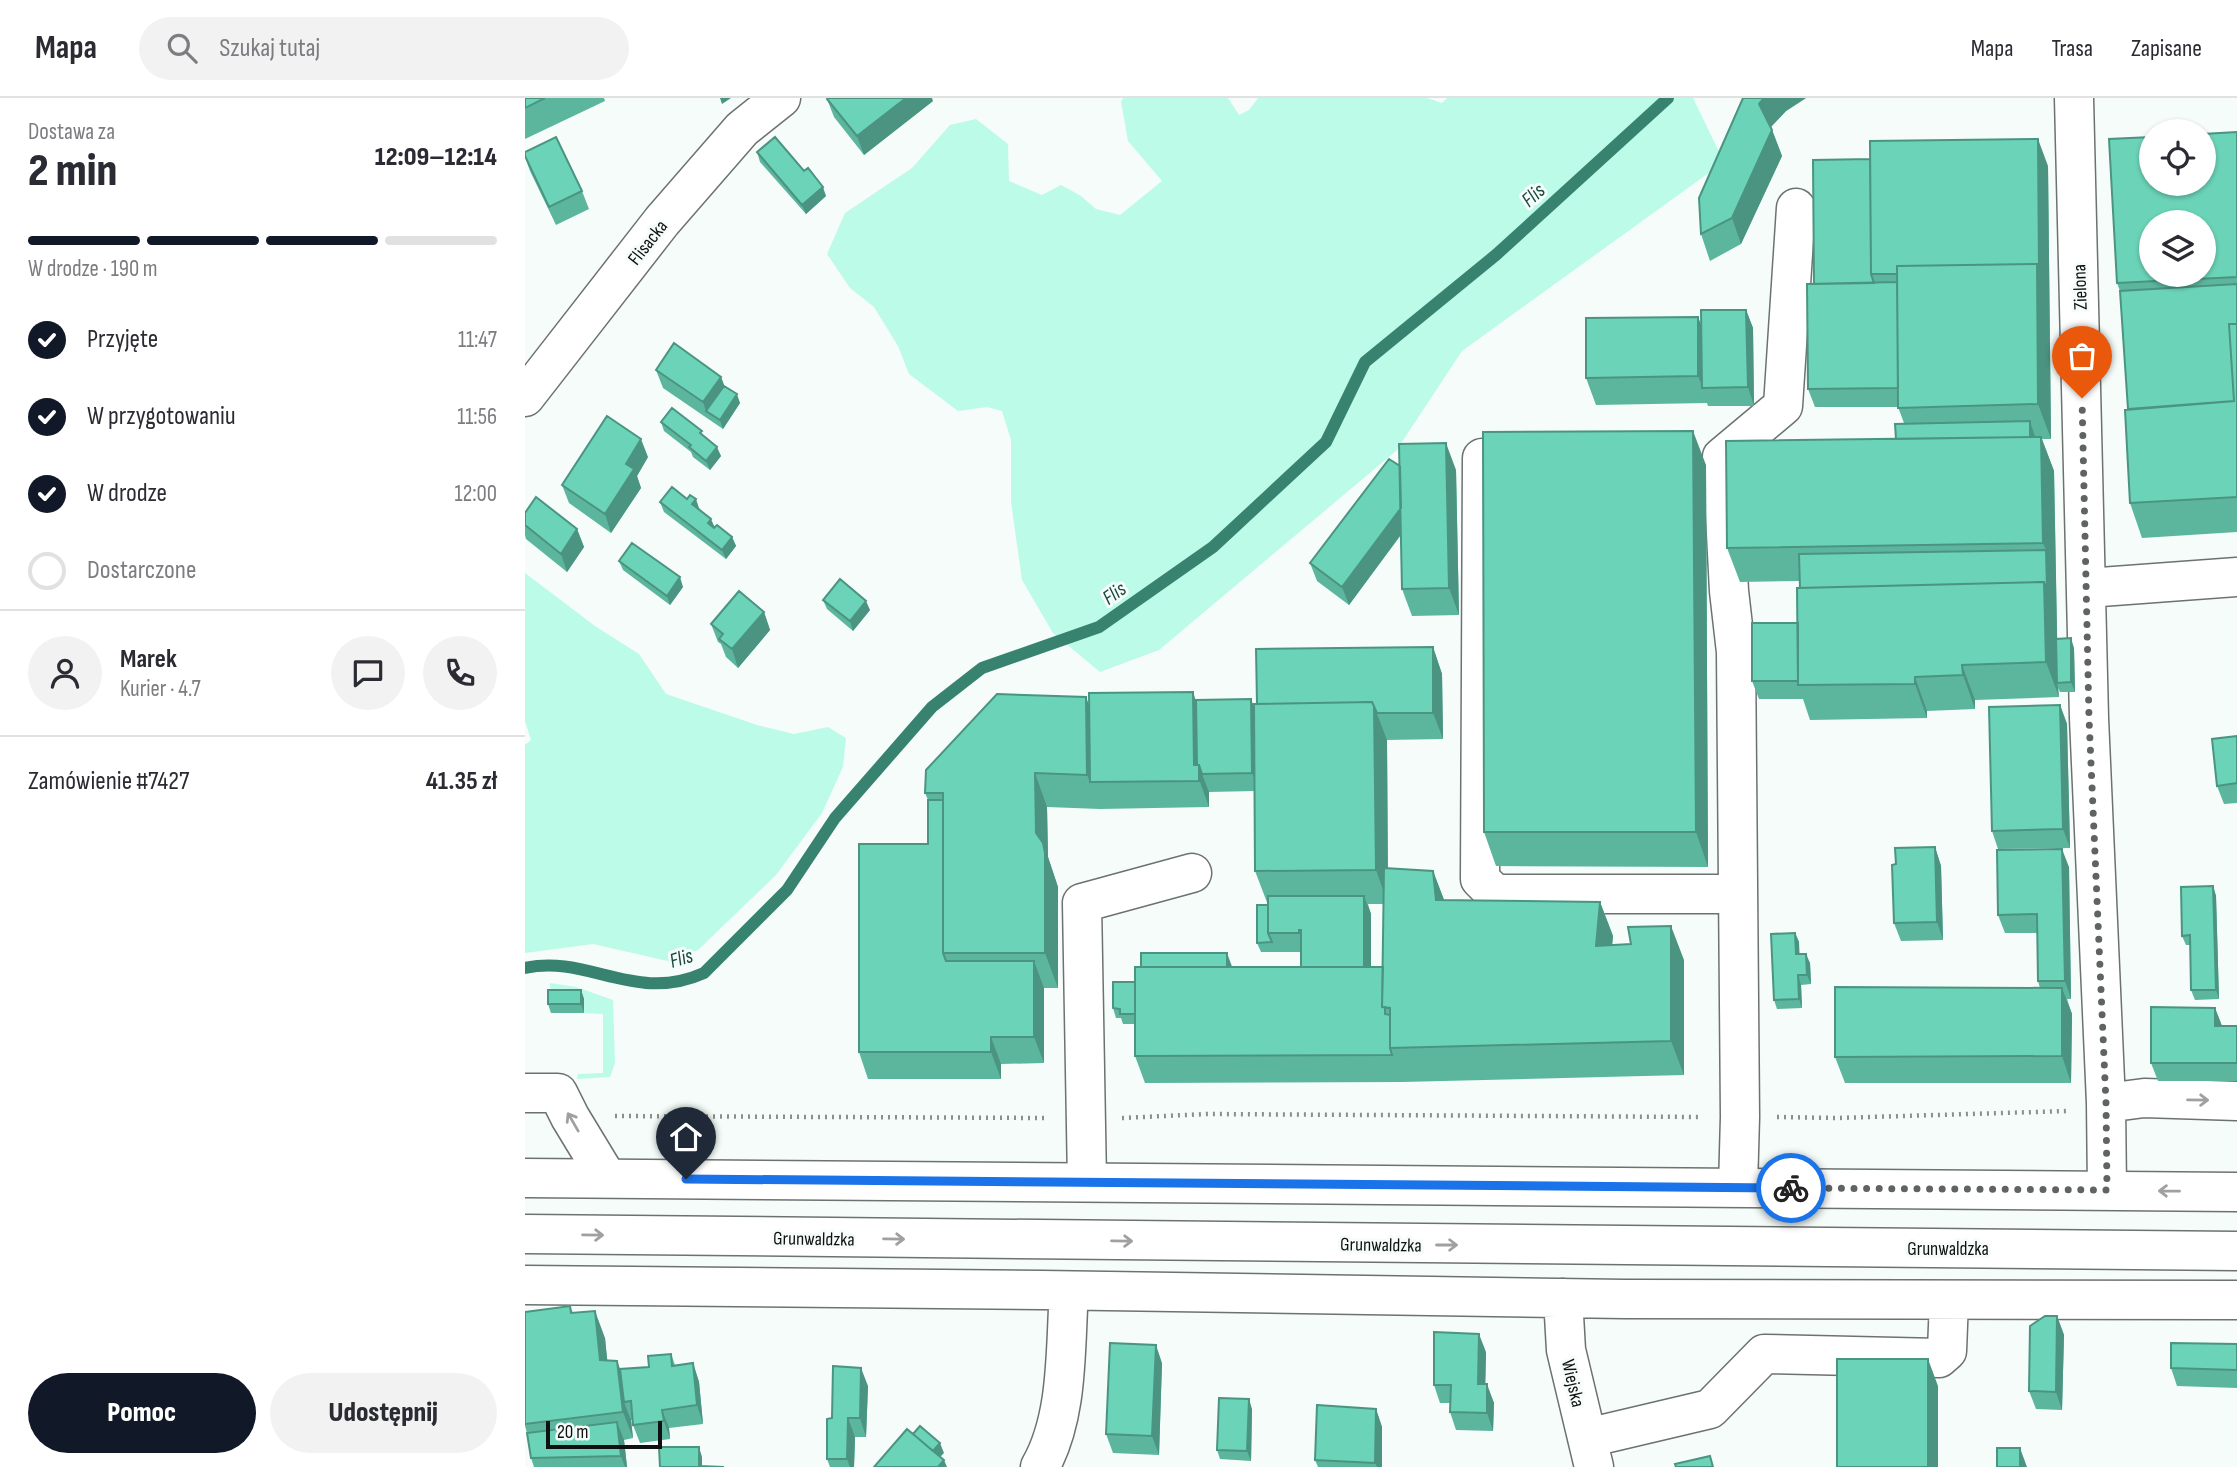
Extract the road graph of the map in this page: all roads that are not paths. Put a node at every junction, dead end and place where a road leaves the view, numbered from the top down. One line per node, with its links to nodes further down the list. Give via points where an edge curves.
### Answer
1 (781, 98): 4 (street, Flisacka, via 742,128)
2 (2074, 98): 7 (street, Zielona)
3 (1796, 208): 9 (street, via 1783,406 1722,457 1735,652)
4 (525, 397)
5 (1482, 458): 9 (street, via 1480,879 1495,894)
6 (2237, 577): 7 (street)
7 (2087, 588): 12 (street, Zielona)
8 (1192, 873): 15 (street, via 1082,903)
9 (1738, 894): 16 (street)
10 (525, 1093): 14 (street, one-way to 10, via 558,1093)
11 (2237, 1101): 12 (street, one-way to 11, via 2144,1098)
12 (2091, 1107): 17 (street, Zielona)
13 (525, 1178): 14 (street)
14 (607, 1178): 15 (street)
15 (1087, 1182): 16 (street)
16 (1738, 1188): 17 (street)
17 (2107, 1190): 18 (street, one-way to 17)
18 (2237, 1192)
19 (525, 1234): 20 (street, Grunwaldzka, one-way to 20)
20 (2237, 1251)
21 (525, 1285): 22 (street)
22 (1069, 1291): 23 (street); 27 (street, via 1062,1394 1056,1427)
23 (1563, 1298): 24 (street); 26 (street, Wiejska, via 1566,1350)
24 (1949, 1300): 25 (street); 26 (street, via 1947,1351 1938,1358 1764,1354 1710,1409)
25 (2237, 1300)
26 (1590, 1453)
27 (1040, 1467)

